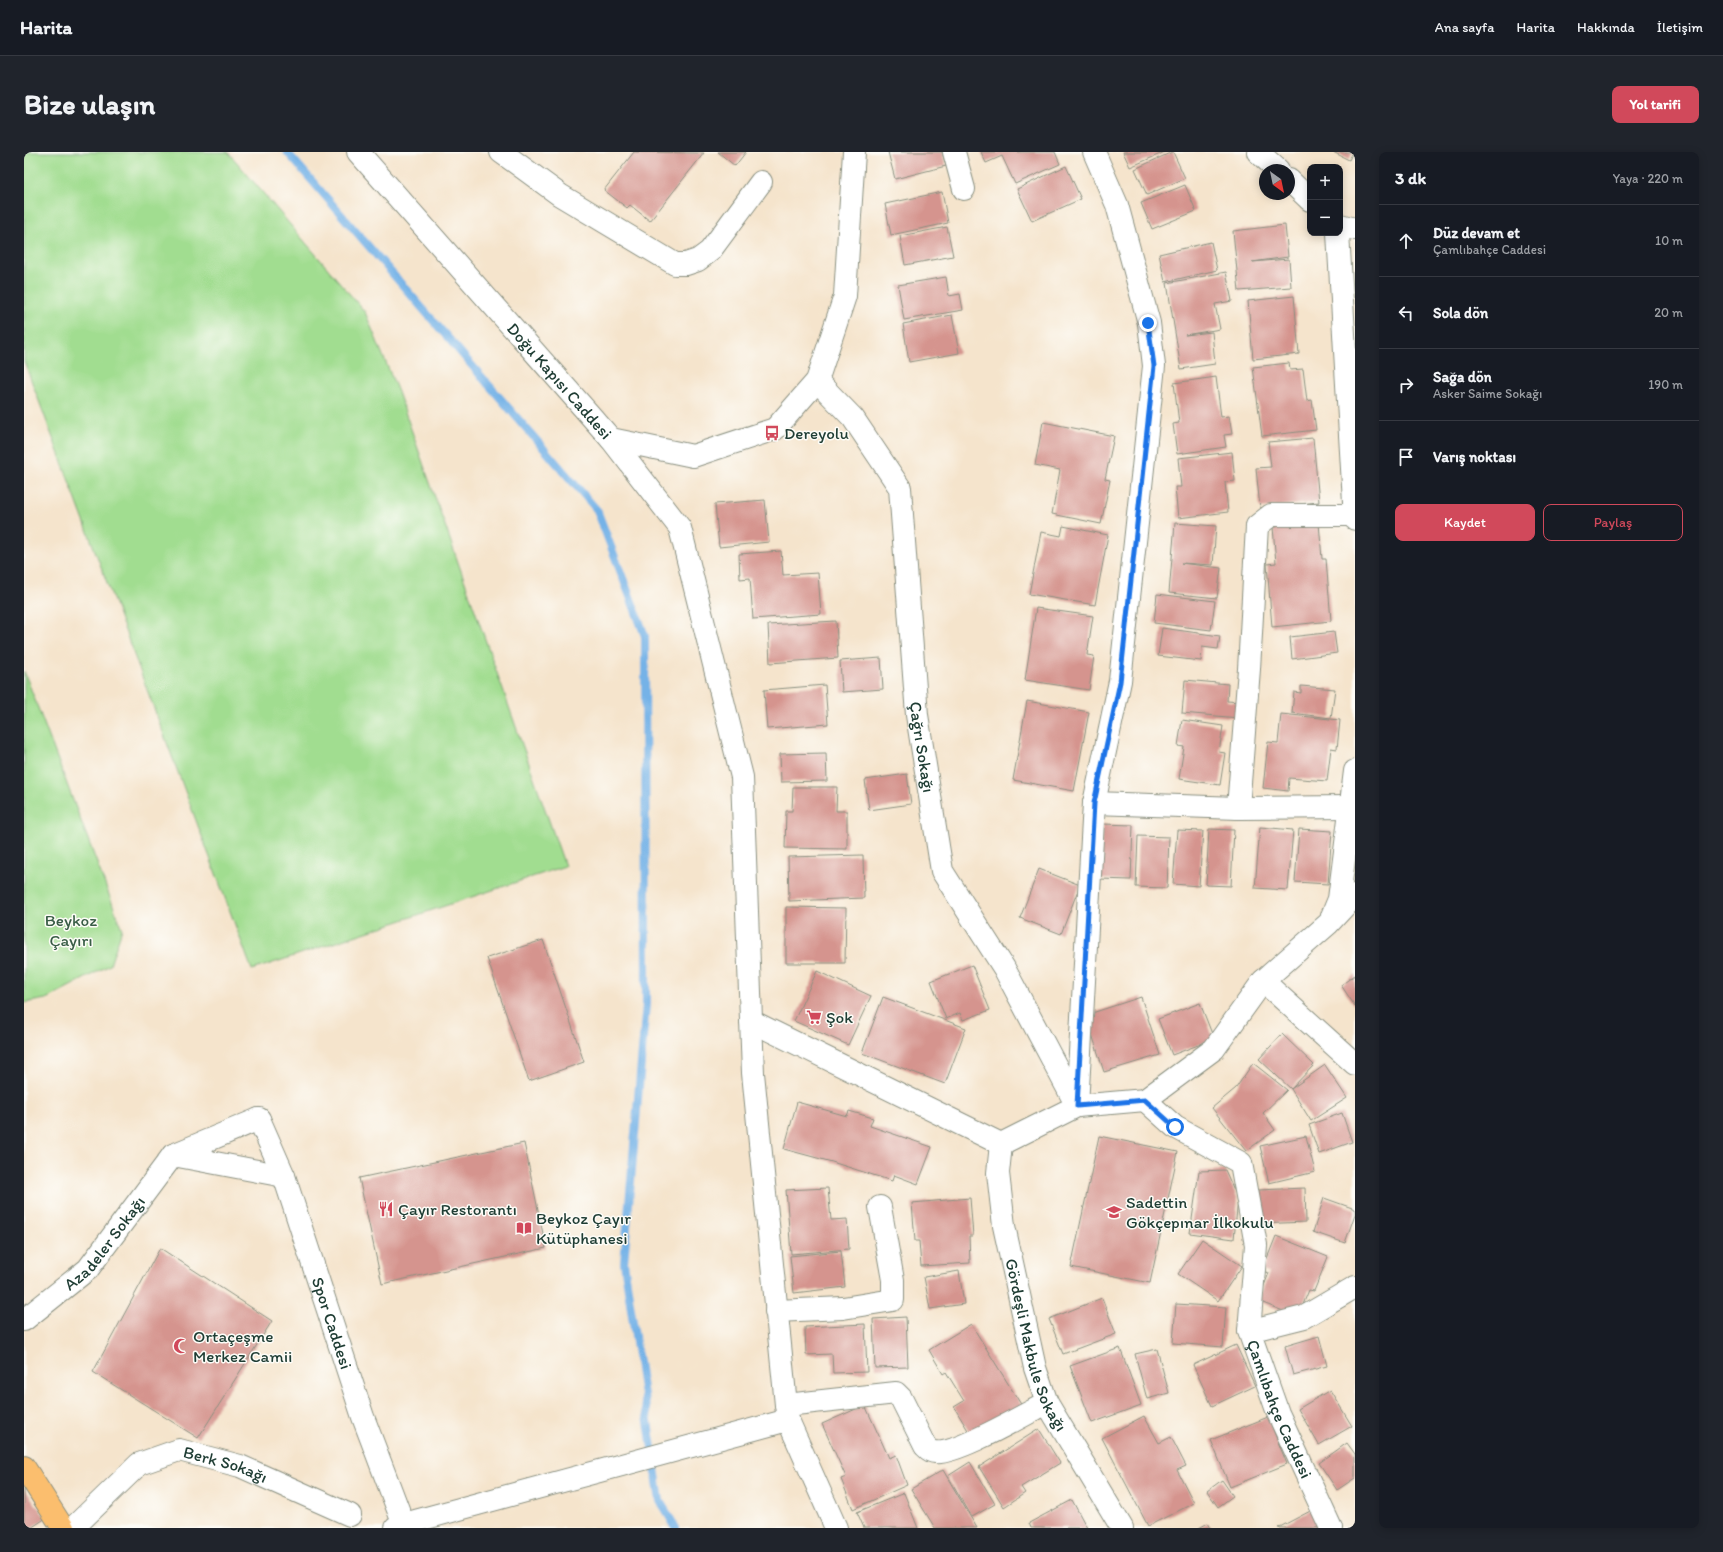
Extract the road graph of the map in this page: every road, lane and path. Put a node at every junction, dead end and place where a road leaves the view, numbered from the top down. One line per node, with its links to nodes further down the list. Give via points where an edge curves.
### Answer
1 (358, 152): 16 (street, Doğu Kapısı Caddesi)
2 (501, 152): 8 (street, via 560,195 675,264 698,260 710,251)
3 (854, 152): 15 (street, Doğu Kapısı Caddesi, via 845,296)
4 (954, 152): 10 (street)
5 (1094, 152): 20 (street, via 1117,205 1148,323 1154,366 1120,682)
6 (1258, 152): 7 (street)
7 (1271, 164)
8 (761, 182)
9 (1295, 186): 11 (street)
10 (964, 189)
11 (1307, 197)
12 (1343, 226): 13 (street)
13 (1355, 229)
14 (1338, 236): 17 (street)
15 (817, 381): 16 (street, Doğu Kapısı Caddesi, via 775,429 693,456); 29 (street, Çağrı Sokağı, via 853,418 900,488 917,715 942,871 1004,968)
16 (611, 439): 26 (street, via 680,528 742,777)
17 (1355, 515): 18 (street); 22 (street, via 1271,515 1257,526)
18 (1355, 519)
19 (1355, 771): 21 (street)
20 (1094, 803): 22 (street); 29 (street)
21 (1351, 807): 22 (street); 24 (street, via 1339,899)
22 (1238, 808)
23 (1355, 895): 24 (street)
24 (1328, 924): 25 (street)
25 (1263, 981): 27 (street); 28 (street, via 1214,1049)
26 (751, 1021): 30 (street); 35 (street, via 753,1073)
27 (1355, 1064)
28 (1145, 1100): 29 (street); 37 (street, Çamlıbahçe Caddesi, via 1175,1127 1241,1163 1256,1245)
29 (1077, 1106): 30 (street)
30 (1001, 1144): 38 (street, Gördeşli Makbule Sokağı, via 998,1173 1004,1226 1035,1368)
31 (173, 1155): 32 (street); 32 (street, Spor Caddesi, via 259,1119); 36 (street, Azadeler Sokağı, via 88,1269)
32 (284, 1176): 42 (street, Spor Caddesi, via 363,1417)
33 (880, 1207): 35 (street, via 894,1300 843,1308)
34 (1355, 1287): 37 (street, via 1304,1317)
35 (776, 1311): 39 (street)
36 (24, 1320)
37 (1249, 1331): 47 (street, Çamlıbahçe Caddesi, via 1278,1413)
38 (1047, 1403): 39 (street, via 968,1444 935,1453 925,1446 896,1393); 46 (street, Gördeşli Makbule Sokağı)
39 (787, 1413): 42 (street, via 692,1446); 45 (street)
40 (24, 1467): 43 (main road)
41 (350, 1515): 44 (street, Berk Sokağı, via 240,1466 179,1450 139,1464)
42 (402, 1526)
43 (63, 1528)
44 (73, 1528)
45 (836, 1528)
46 (1122, 1528)
47 (1330, 1528)

